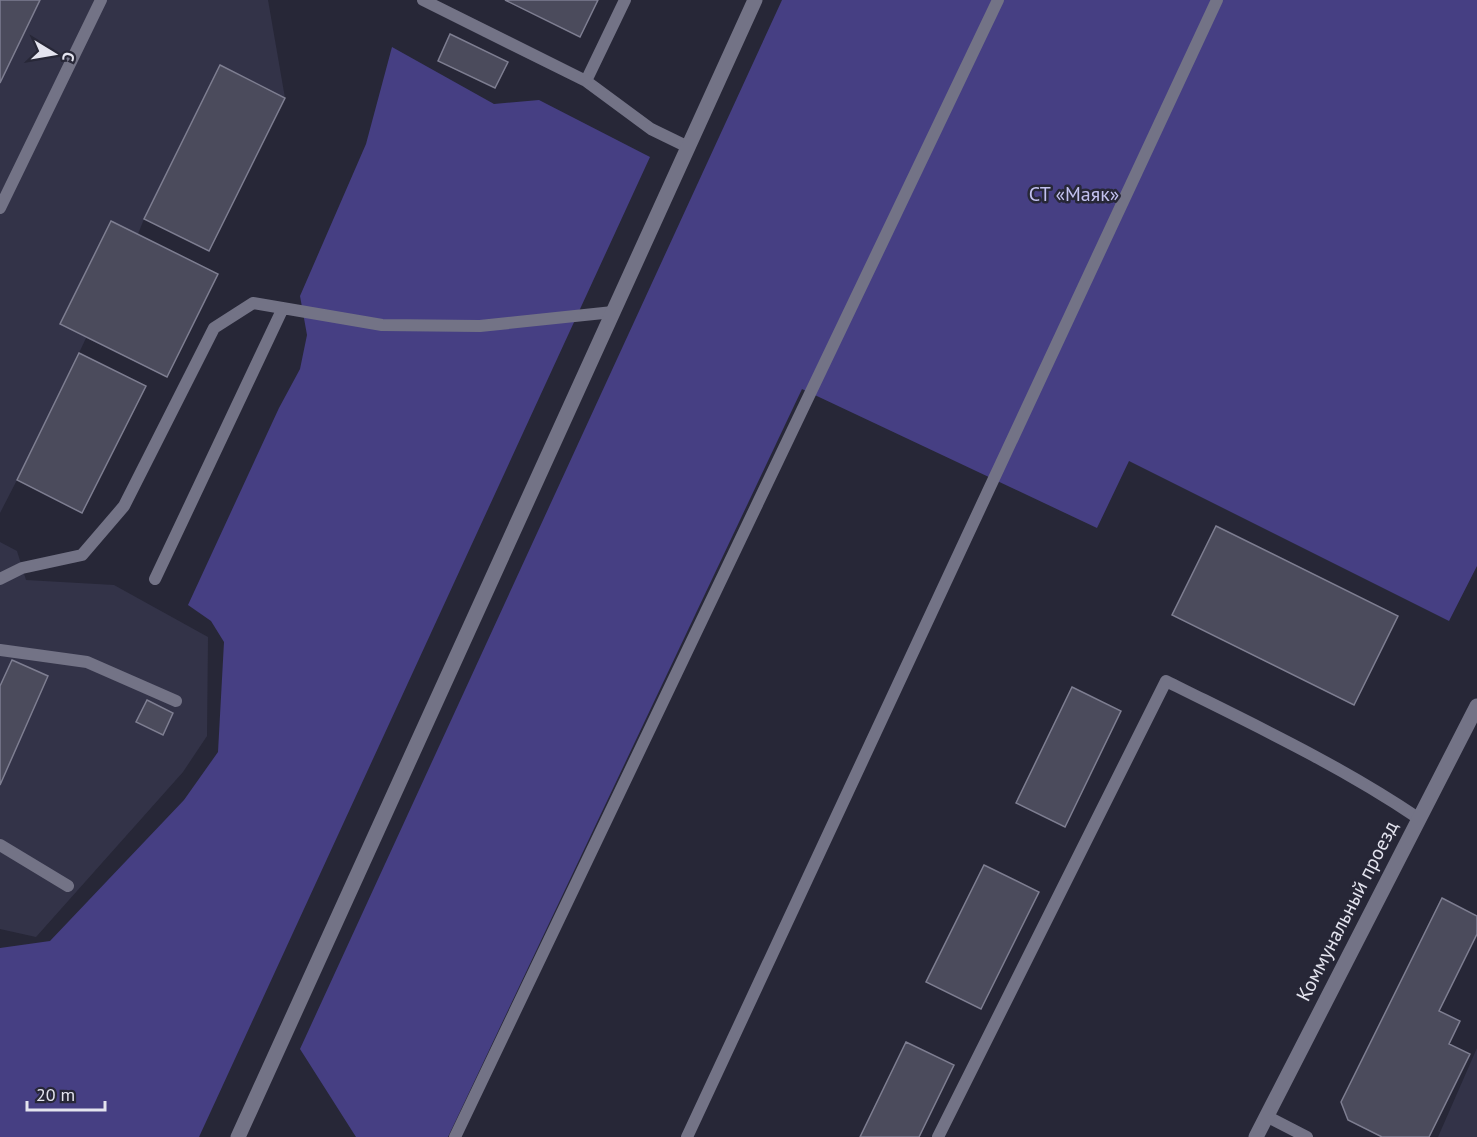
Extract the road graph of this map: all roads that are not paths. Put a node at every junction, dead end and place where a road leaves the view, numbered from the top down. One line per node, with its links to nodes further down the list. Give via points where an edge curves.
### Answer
1 (101, 0): 9 (lane)
2 (423, 0): 7 (lane)
3 (625, 0): 7 (lane)
4 (755, 0): 8 (street)
5 (998, 0): 22 (lane)
6 (1217, 0): 23 (lane)
7 (586, 81): 8 (lane, via 651,129)
8 (688, 147): 11 (street)
9 (0, 208)
10 (283, 308): 11 (lane, via 382,325 480,326); 12 (lane, via 253,303 214,328 124,506 82,555 22,568); 13 (lane)
11 (613, 312): 21 (street)
12 (0, 579)
13 (155, 579)
14 (0, 650): 15 (lane, via 87,662)
15 (176, 701)
16 (1477, 706): 17 (street, Коммунальный проезд)
17 (1418, 818): 20 (street, Коммунальный проезд); 24 (lane, via 1337,766 1167,681)
18 (0, 845): 19 (lane)
19 (68, 886)
20 (1266, 1116): 25 (street, Коммунальный проезд); 26 (lane)
21 (238, 1137)
22 (455, 1137)
23 (687, 1137)
24 (938, 1137)
25 (1256, 1137)
26 (1307, 1137)

